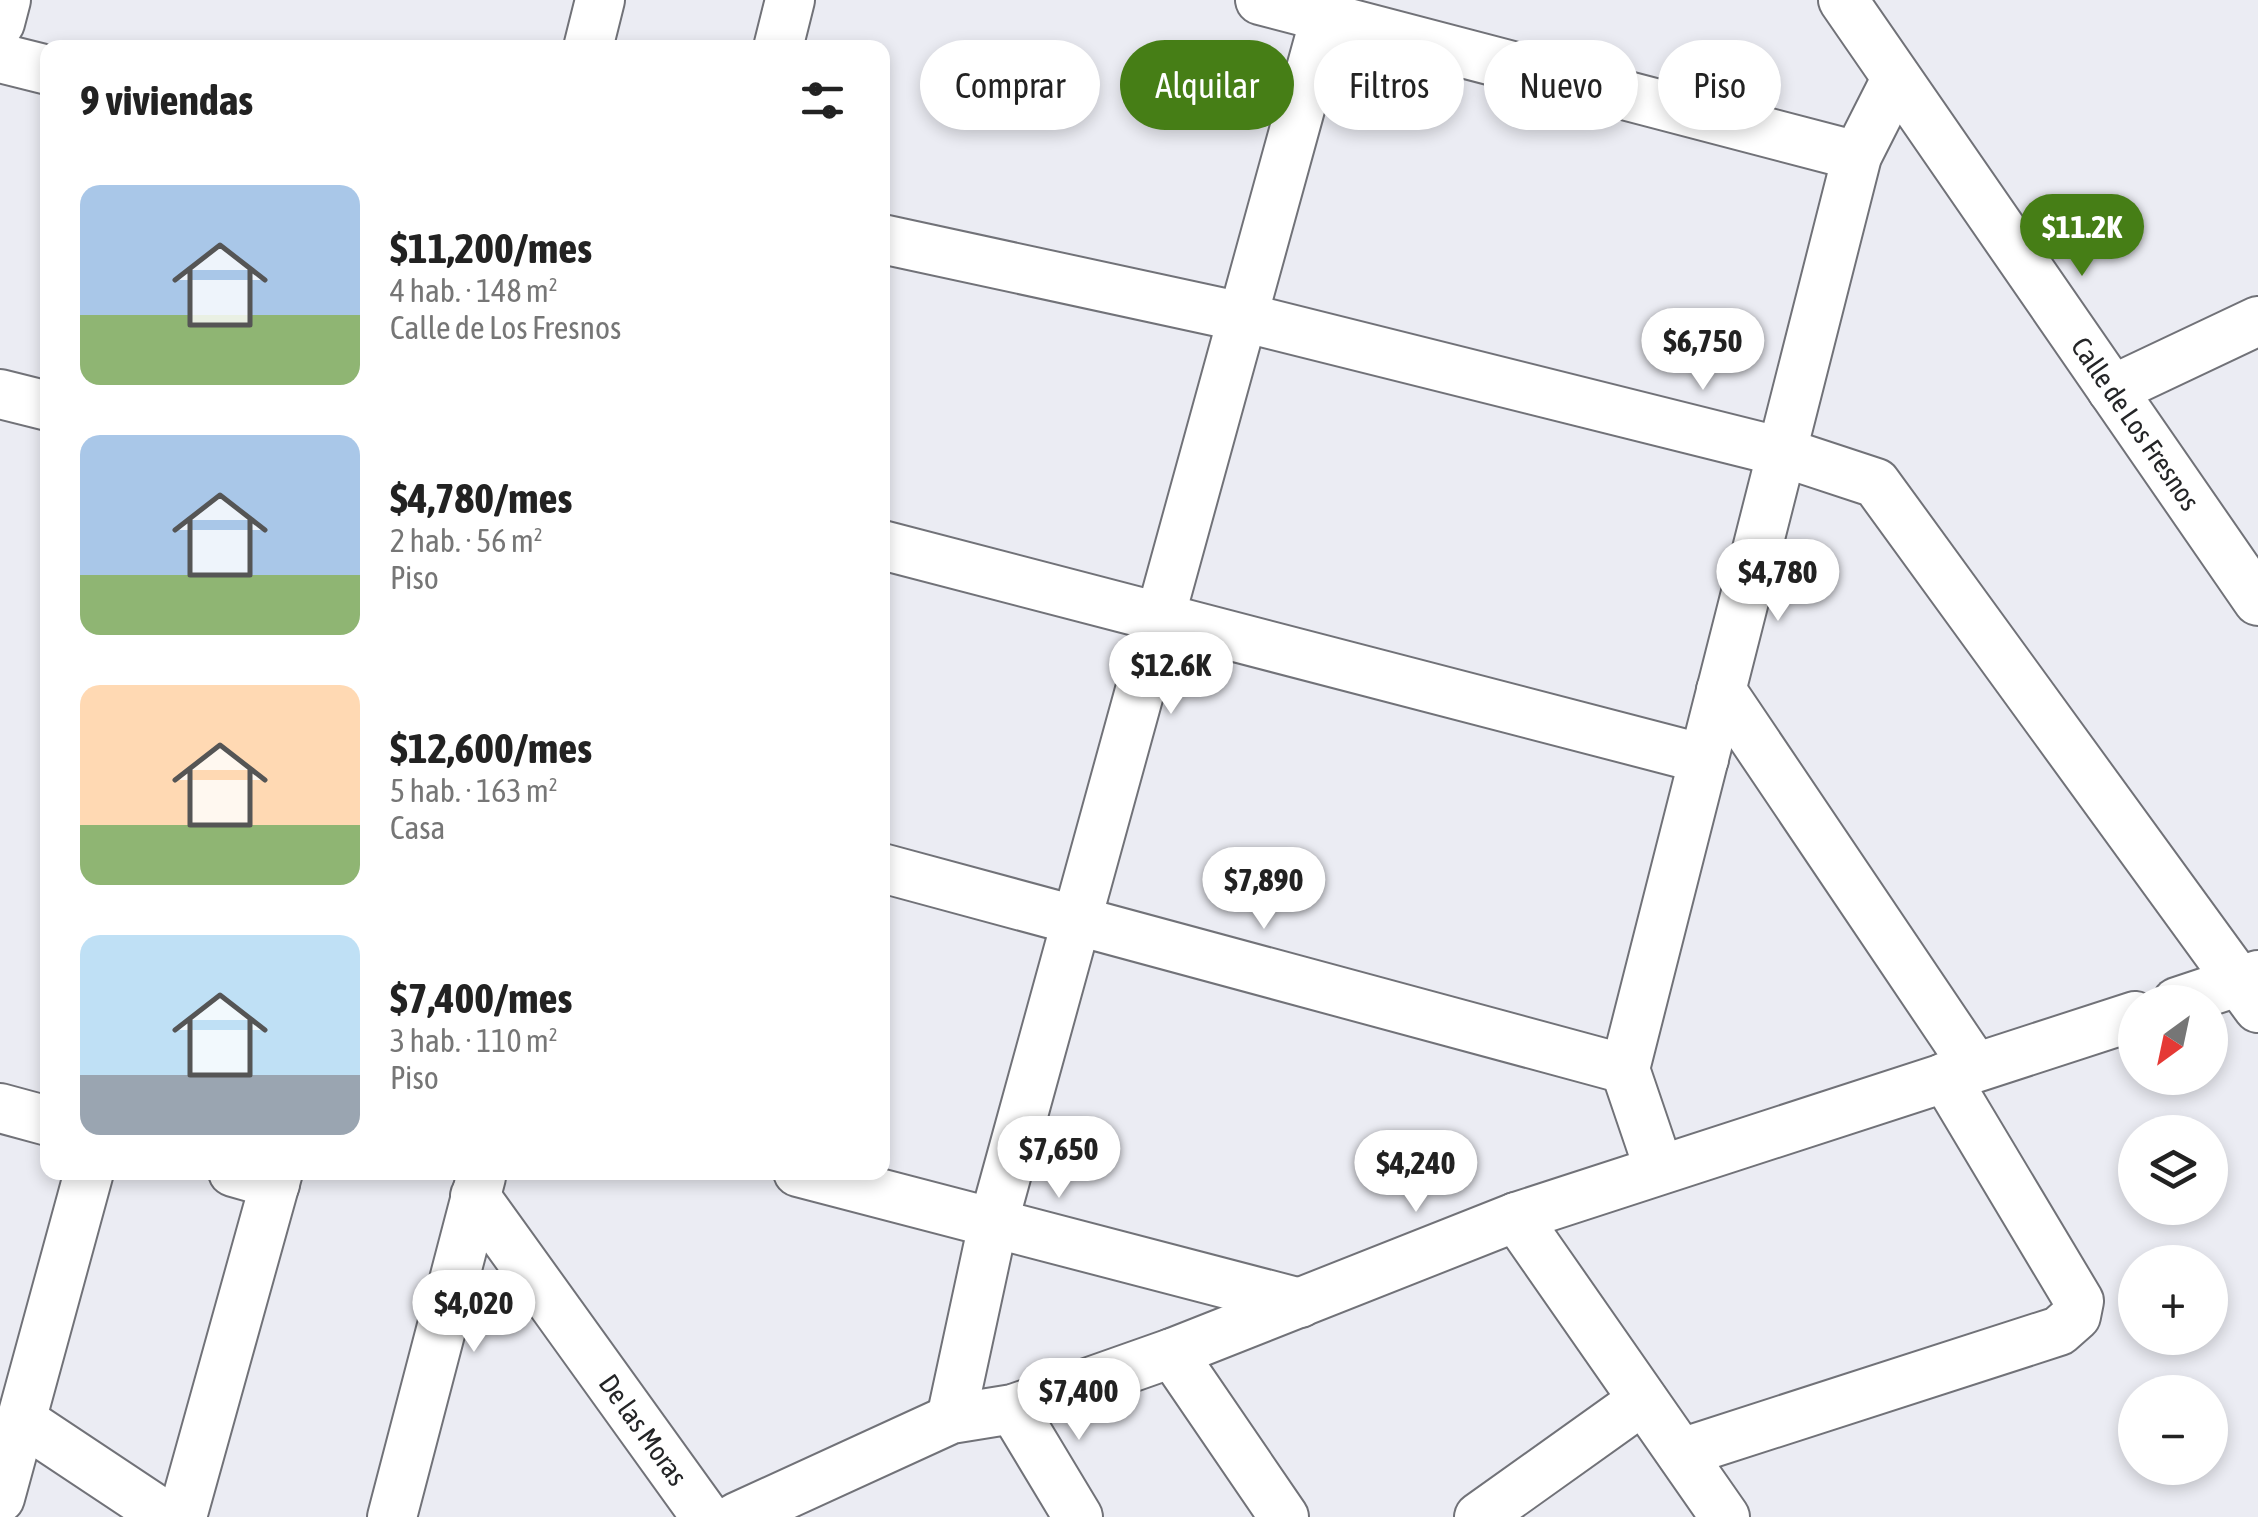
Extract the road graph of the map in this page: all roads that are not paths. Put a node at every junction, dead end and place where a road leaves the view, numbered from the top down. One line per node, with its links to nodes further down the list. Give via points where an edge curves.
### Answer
1 (6, 0): 7 (street)
2 (600, 0): 8 (street)
3 (790, 0): 9 (street)
4 (1260, 0): 6 (street)
5 (1843, 0): 12 (street, Calle de Los Fresnos)
6 (1327, 8): 13 (street); 15 (street)
7 (0, 23)
8 (590, 40)
9 (780, 40)
10 (0, 58): 11 (street)
11 (40, 68)
12 (1896, 79): 13 (street); 17 (street, Calle de Los Fresnos)
13 (1857, 156): 20 (street)
14 (890, 241): 15 (street)
15 (1242, 317): 20 (street); 23 (street)
16 (2258, 320): 17 (street)
17 (2112, 390): 22 (street, Calle de Los Fresnos)
18 (0, 394): 19 (street)
19 (40, 404)
20 (1782, 452): 24 (street); 28 (street, via 1876,483)
21 (890, 547): 23 (street)
22 (2258, 602)
23 (1159, 617): 25 (street); 27 (street)
24 (1721, 690): 25 (street); 31 (street)
25 (1704, 758): 30 (street)
26 (890, 870): 27 (street)
27 (1074, 921): 30 (street); 40 (street)
28 (2252, 989)
29 (2118, 1021): 31 (street)
30 (1624, 1069): 34 (street)
31 (1960, 1072): 34 (street); 47 (street, via 2080,1301 2076,1316 2059,1332)
32 (0, 1108): 33 (street)
33 (40, 1120)
34 (1659, 1168): 39 (street)
35 (87, 1180): 46 (street)
36 (261, 1180): 50 (street)
37 (828, 1180): 40 (street)
38 (479, 1184): 51 (street); 52 (street, De las Moras)
39 (1516, 1217): 41 (street); 43 (street)
40 (994, 1224): 41 (street); 45 (street)
41 (1300, 1303): 42 (street)
42 (1172, 1354): 44 (street); 55 (street)
43 (1644, 1400): 47 (street); 56 (street)
44 (1013, 1409): 45 (street); 54 (street)
45 (952, 1419): 53 (street)
46 (22, 1420): 48 (street); 49 (street)
47 (1681, 1453): 57 (street)
48 (0, 1498)
49 (167, 1517)
50 (182, 1517)
51 (392, 1517)
52 (706, 1517)
53 (737, 1517)
54 (1078, 1517)
55 (1284, 1517)
56 (1479, 1517)
57 (1725, 1517)

